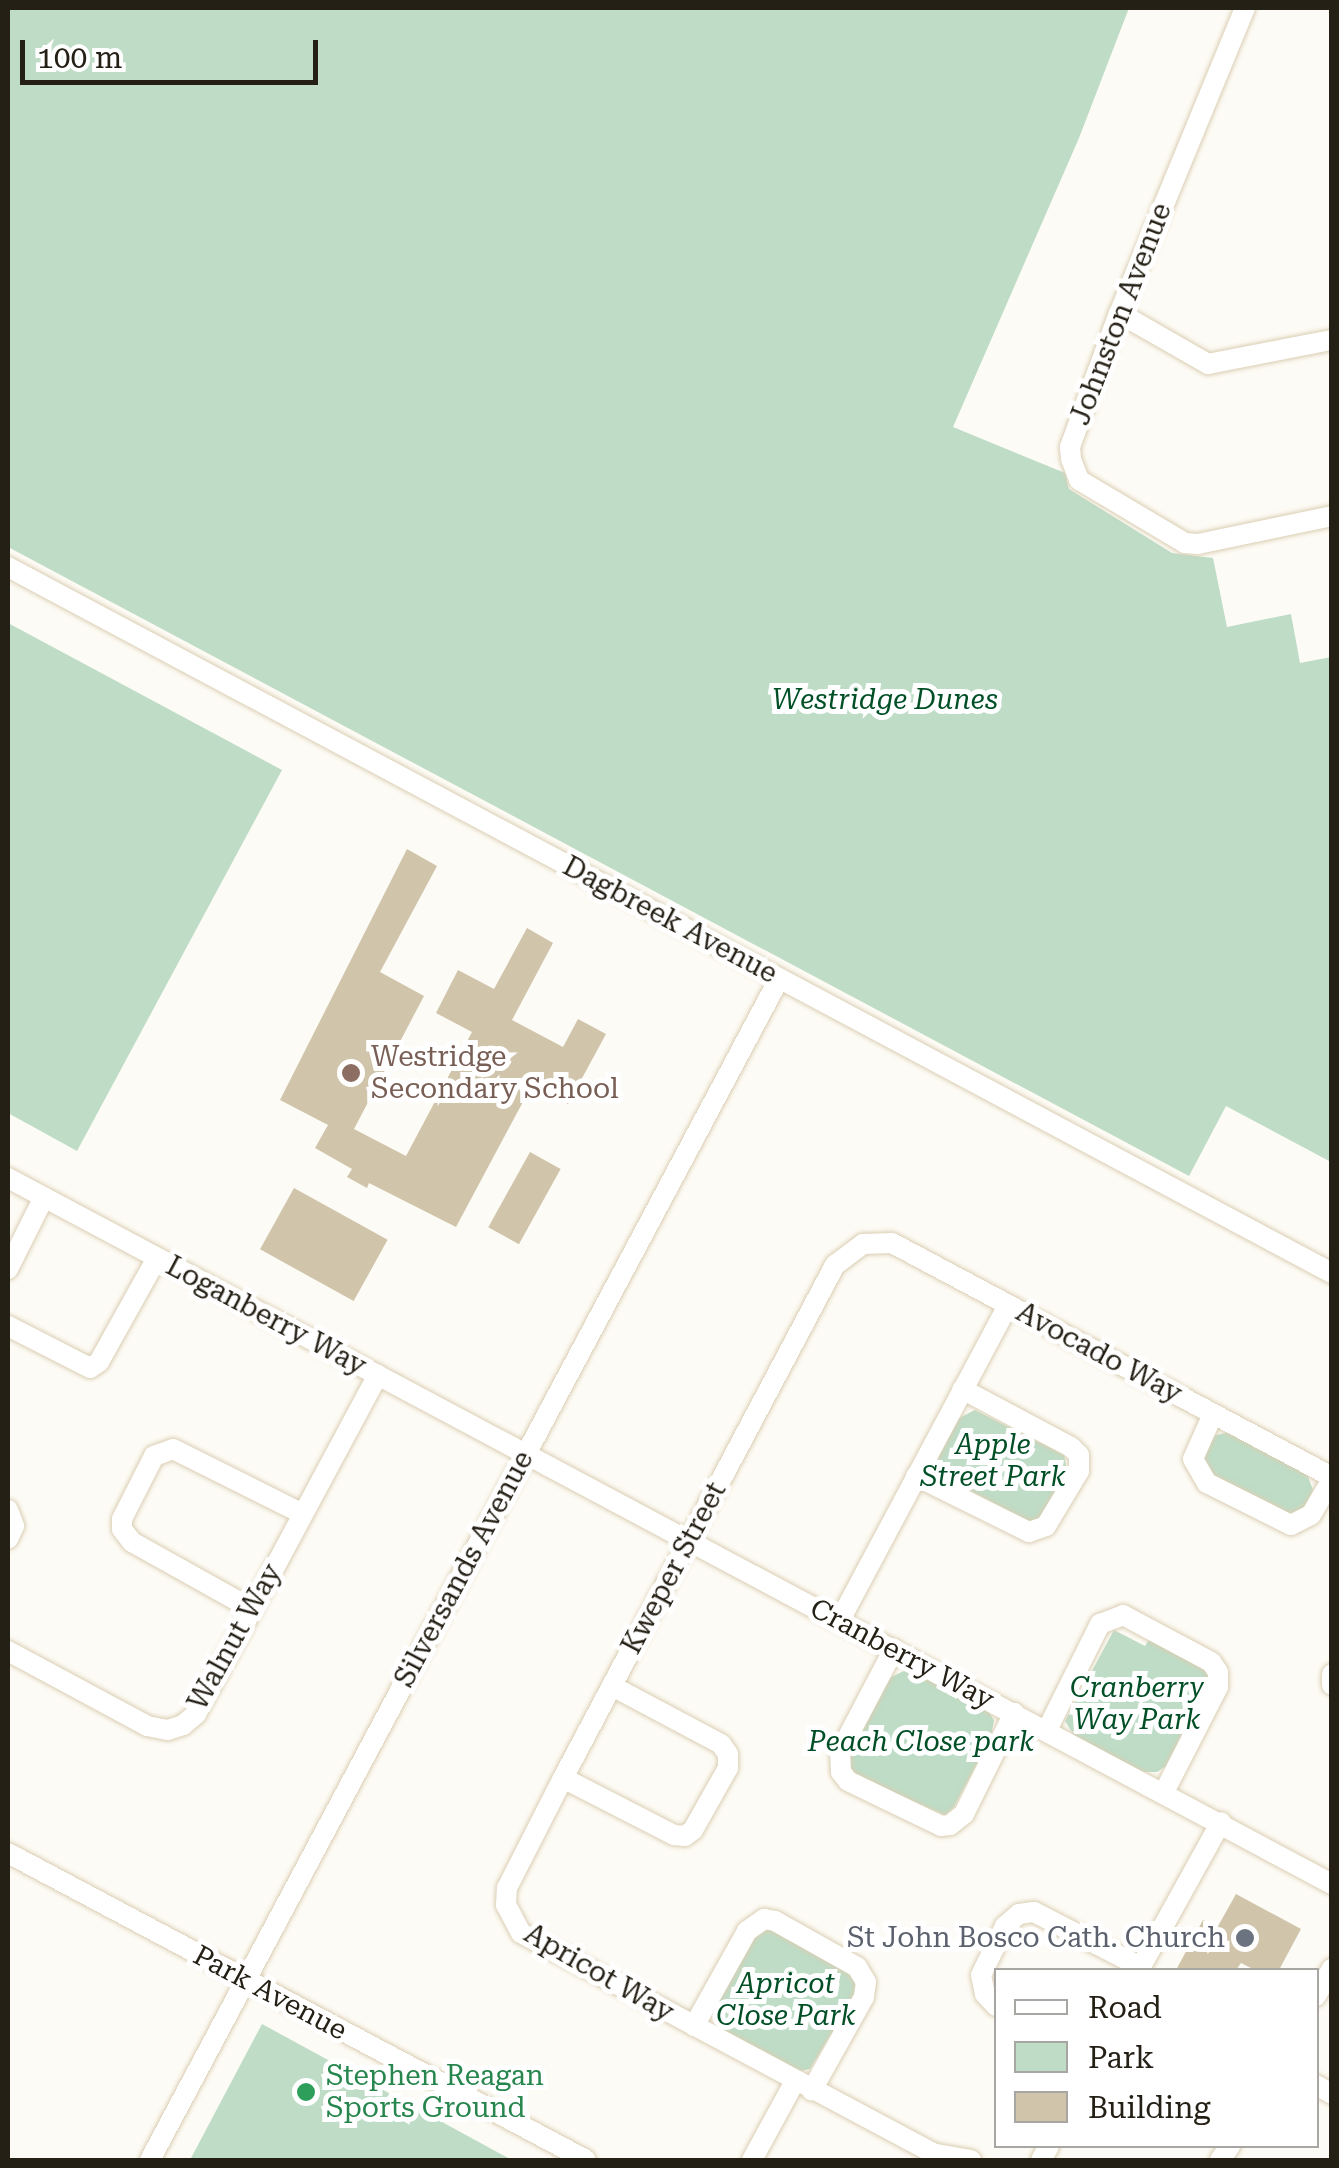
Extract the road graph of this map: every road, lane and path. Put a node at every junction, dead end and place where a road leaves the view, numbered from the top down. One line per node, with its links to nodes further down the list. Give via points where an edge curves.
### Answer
1 (1245, 8): 2 (street, Johnston Avenue)
2 (1119, 314): 3 (street, via 1208,364); 4 (street, Johnston Avenue, via 1070,447 1079,480 1185,543)
3 (1332, 340)
4 (1332, 516)
5 (8, 567): 6 (street, Dagbreek Avenue)
6 (780, 979): 12 (street, Dagbreek Avenue); 18 (street, Silversands Avenue)
7 (8, 1178): 8 (street, Loganberry Way)
8 (44, 1197): 10 (street, Loganberry Way); 11 (street)
9 (863, 1244): 13 (street, Avocado Way, via 892,1243); 24 (street, Kweper Street, via 835,1265)
10 (157, 1258): 14 (street, via 90,1368); 15 (street, Loganberry Way)
11 (8, 1269)
12 (1332, 1273)
13 (1008, 1305): 16 (street); 17 (street, Avocado Way)
14 (8, 1326)
15 (378, 1375): 18 (street, Loganberry Way); 22 (street, Walnut Way)
16 (962, 1388): 19 (street); 19 (street, via 1071,1448 1079,1455 1079,1470 1046,1526 1029,1532)
17 (1214, 1414): 20 (street, Avocado Way); 20 (street, via 1193,1459 1207,1483 1291,1525 1310,1515)
18 (526, 1452): 24 (street, Cranberry Way); 43 (street, Silversands Avenue)
19 (916, 1476): 26 (street)
20 (1332, 1478)
21 (8, 1510): 23 (street, via 14,1526)
22 (303, 1514): 25 (street, Walnut Way); 25 (street, via 173,1449 154,1456 122,1529 132,1542)
23 (8, 1539)
24 (689, 1541): 26 (street, Cranberry Way); 31 (street, Kweper Street)
25 (252, 1609): 28 (street, Walnut Way, via 196,1714 168,1730 147,1726)
26 (840, 1620): 27 (street, Cranberry Way)
27 (894, 1649): 32 (street, Cranberry Way); 32 (street, via 840,1752 848,1781 950,1826 964,1814)
28 (8, 1651)
29 (1332, 1674): 30 (street)
30 (1332, 1685)
31 (612, 1686): 34 (street, Kweper Street); 34 (street, via 721,1744 728,1768 684,1836)
32 (1014, 1712): 33 (street, Cranberry Way)
33 (1047, 1730): 35 (street, Cranberry Way); 35 (street, via 1100,1624 1123,1615 1212,1662 1218,1687)
34 (563, 1778): 39 (street, Kweper Street, via 507,1888)
35 (1164, 1792): 36 (street, Cranberry Way)
36 (1220, 1822): 38 (street, Cranberry Way); 41 (street)
37 (8, 1854): 43 (street, Park Avenue)
38 (1332, 1884)
39 (506, 1905): 46 (street, Apricot Way, via 530,1939)
40 (1138, 1968): 45 (street, via 1034,1912 1019,1914 1005,1926 982,1975)
41 (1141, 1968)
42 (1332, 1968): 44 (street)
43 (246, 1980): 48 (street, Silversands Avenue); 49 (street, Park Avenue)
44 (1319, 1991)
45 (994, 2004)
46 (694, 2026): 47 (street, Apricot Way); 47 (street, via 747,1931 754,1922 775,1921 857,1967 866,1982 864,1997)
47 (804, 2085): 50 (street); 51 (street, Apricot Way, via 933,2152)
48 (150, 2160)
49 (586, 2160)
50 (752, 2160)
51 (971, 2160)

